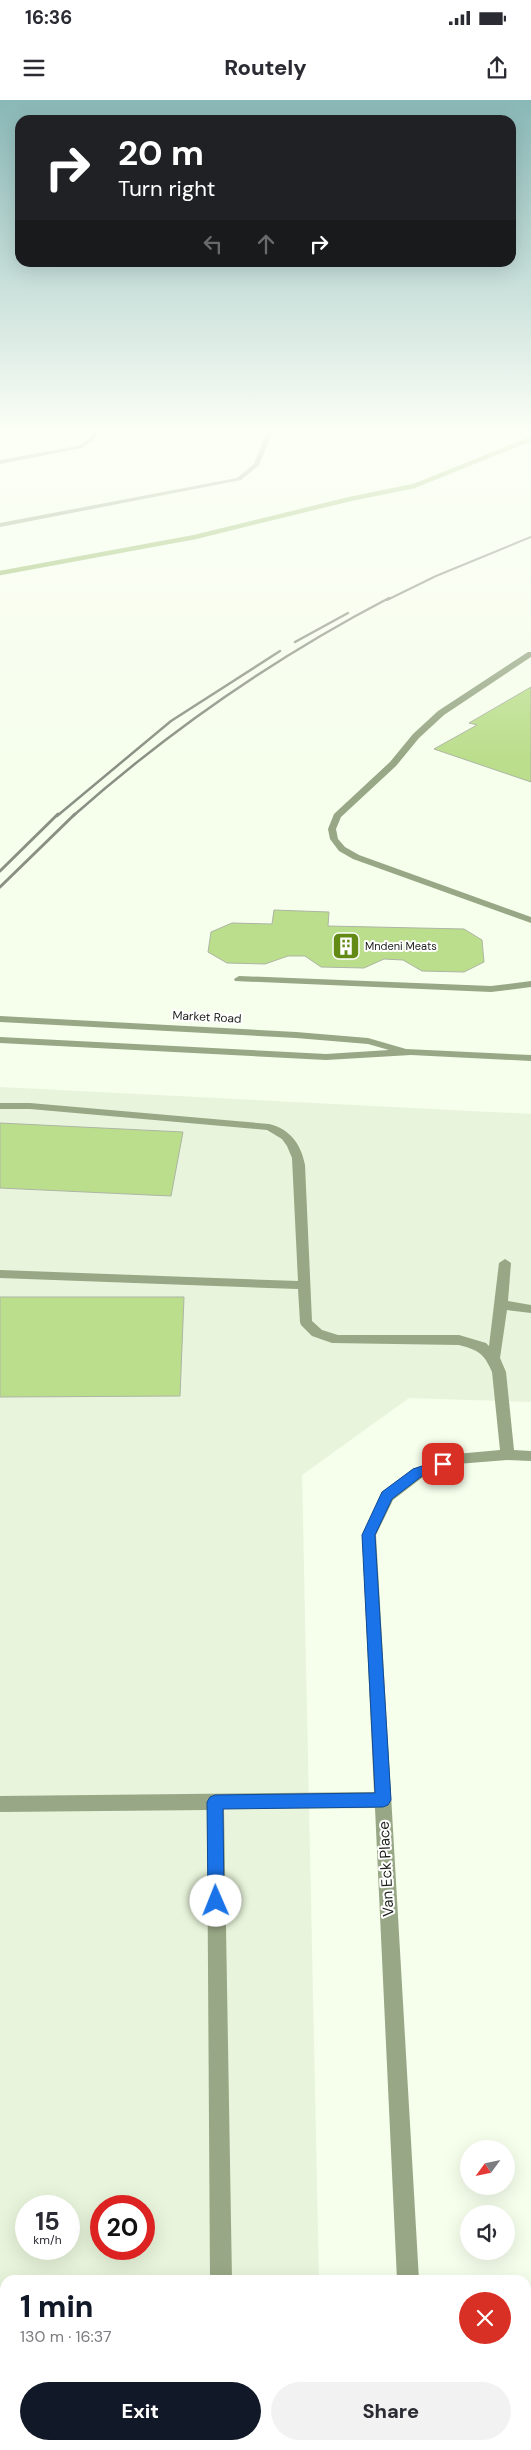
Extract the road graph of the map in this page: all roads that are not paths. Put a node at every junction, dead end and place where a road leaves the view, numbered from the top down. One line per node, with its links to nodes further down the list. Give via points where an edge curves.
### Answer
1 (531, 654): 2 (street, via 441,713 337,816 332,829 334,839 342,849 356,857)
2 (531, 920)
3 (240, 979): 4 (street, via 491,989)
4 (531, 984)
5 (0, 1019): 7 (street, Market Road, via 296,1035 368,1041)
6 (0, 1040): 7 (street, Market Road, via 326,1057)
7 (411, 1052): 8 (street, Market Road)
8 (531, 1058)
9 (0, 1106): 12 (street, via 280,1130 296,1150)
10 (505, 1263): 13 (street)
11 (0, 1274): 12 (street)
12 (305, 1285): 15 (street, via 306,1322 317,1333 337,1340 459,1340 481,1346)
13 (500, 1304): 14 (street); 15 (street)
14 (531, 1309)
15 (494, 1358): 16 (street, via 500,1372)
16 (507, 1455): 17 (street, Van Eck Place); 18 (street, Van Eck Place, via 456,1459 418,1473 387,1496 369,1535)
17 (531, 1456)
18 (383, 1800): 19 (street); 22 (street, Van Eck Place)
19 (215, 1802): 20 (street); 21 (street)
20 (0, 1804)
21 (221, 2275)
22 (408, 2275)

